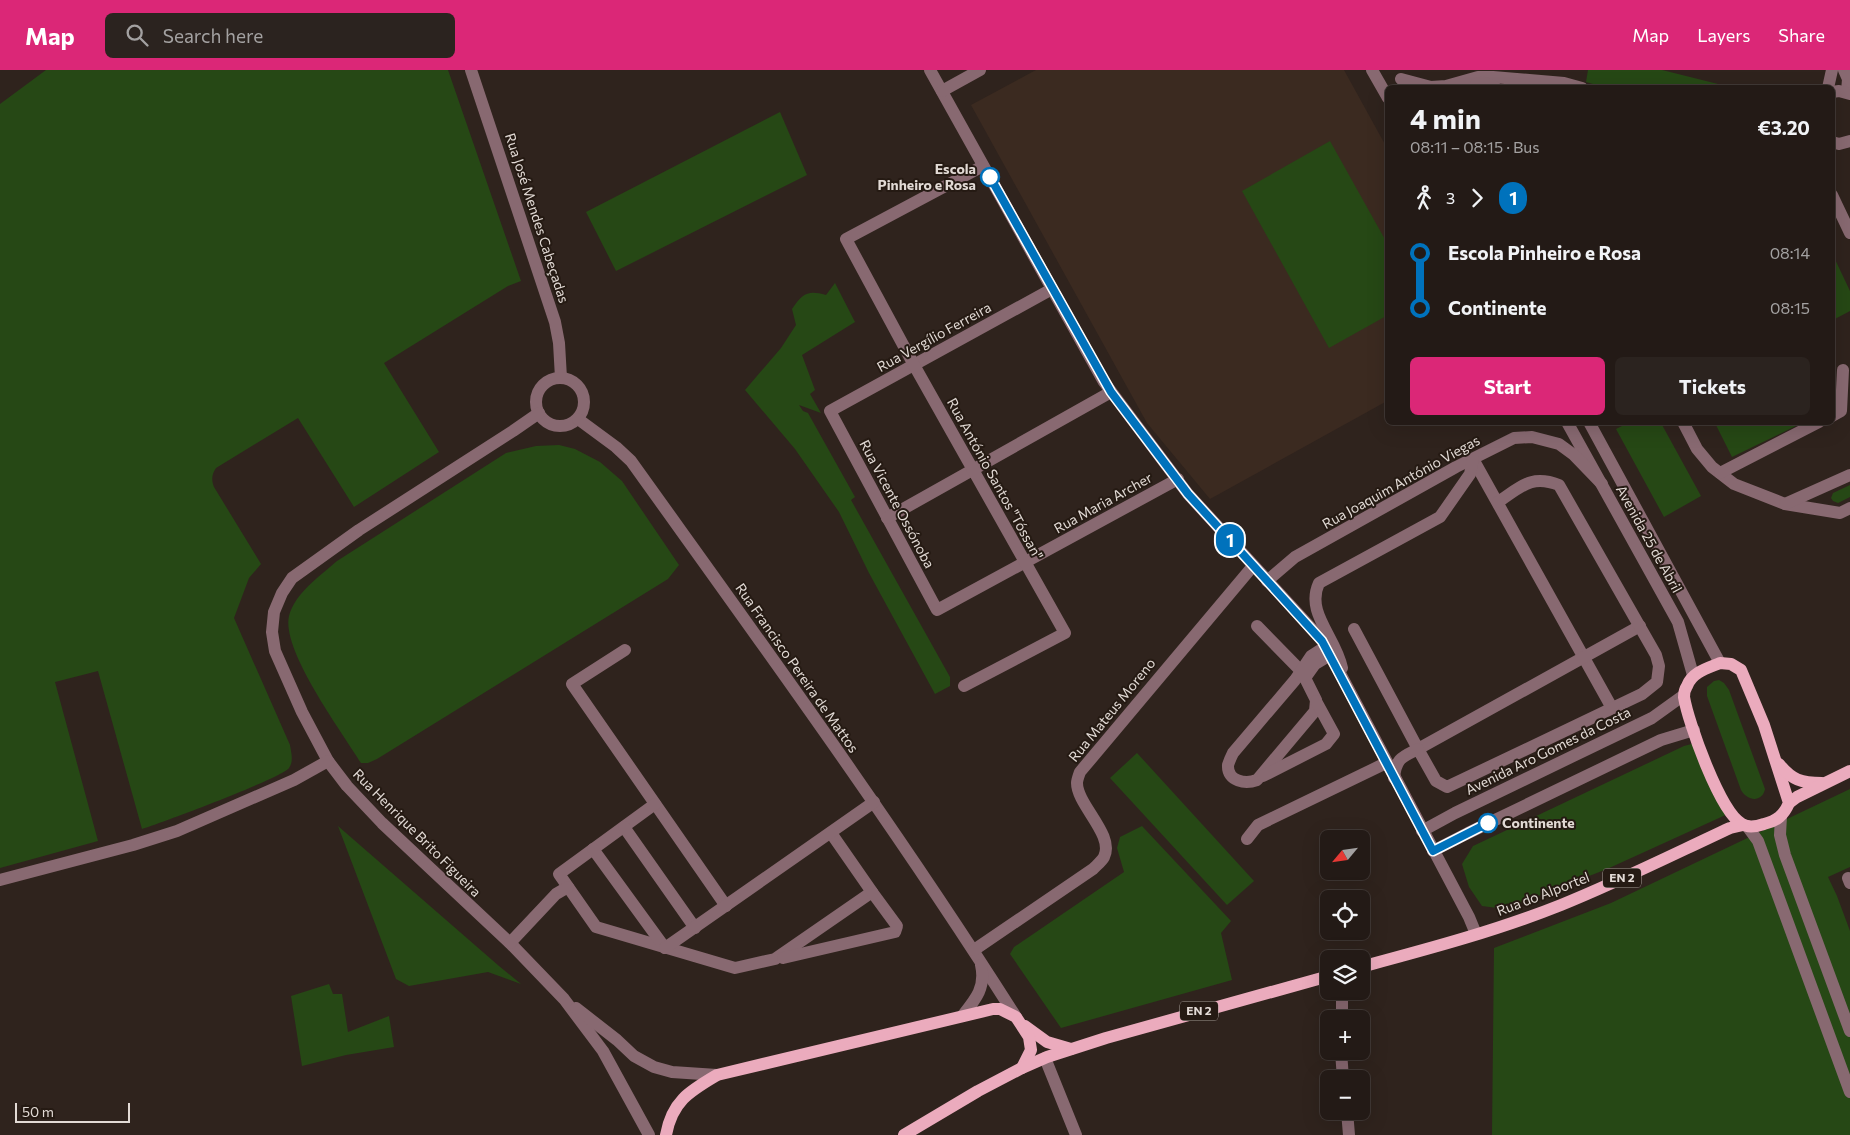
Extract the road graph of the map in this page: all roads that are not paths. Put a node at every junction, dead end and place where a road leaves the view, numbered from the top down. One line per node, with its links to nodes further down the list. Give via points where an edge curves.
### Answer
1 (471, 70): 27 (street, Rua José Mendes Cabeçadas, via 555,322)
2 (930, 70): 15 (street)
3 (980, 70): 15 (street)
4 (1372, 70): 17 (street)
5 (1832, 70): 14 (street)
6 (1844, 70): 18 (street)
7 (1401, 79): 10 (street)
8 (1496, 84): 9 (street); 11 (street, via 1478,77); 12 (street, via 1481,82)
9 (1548, 84): 13 (street)
10 (1424, 85)
11 (1450, 85)
12 (1472, 85)
13 (1571, 85)
14 (1829, 85)
15 (942, 91): 21 (street)
16 (1835, 92): 18 (street)
17 (1385, 93)
18 (1848, 93)
19 (1849, 142): 20 (street)
20 (1835, 143)
21 (984, 166): 24 (street); 25 (street, Rua António Santos "Tóssan", via 846,239)
22 (1835, 201): 23 (street)
23 (1850, 233)
24 (1052, 289): 25 (street, Rua Vergílio Ferreira); 28 (street)
25 (914, 365): 29 (street, Rua Vergílio Ferreira); 38 (street, Rua António Santos "Tóssan")
26 (1843, 370): 31 (street, via 1841,411)
27 (561, 378): 30 (street, via 553,379 540,389 536,405); 32 (street, via 581,389 584,404)
28 (1111, 392): 38 (street); 41 (street)
29 (830, 412): 46 (street, Rua Vicente Ossónoba)
30 (539, 413): 32 (street, via 543,419 557,426 572,424); 67 (street, Rua Henrique Brito Figueira, via 359,530 292,578 282,593 274,612 272,632 275,651)
31 (1835, 414)
32 (578, 419): 74 (street, Rua Francisco Pereira de Mattos, via 631,461)
33 (1569, 425): 42 (street, Avenida 25 de Abril)
34 (1591, 425): 57 (street, Avenida 25 de Abril)
35 (1685, 425): 39 (street, via 1697,449)
36 (1813, 425): 39 (street)
37 (1474, 459): 42 (street, Rua Joaquim António Viegas, via 1514,438 1532,437 1559,444); 43 (street); 49 (street, Rua Joaquim António Viegas, via 1295,557); 60 (street, via 1470,474 1440,516 1319,583 1314,601 1318,616 1338,650)
38 (974, 470): 46 (street); 47 (street, Rua António Santos "Tóssan")
39 (1720, 473): 44 (street, via 1734,484)
40 (1850, 475): 44 (street)
41 (1178, 479): 47 (street, Rua Maria Archer); 48 (street)
42 (1602, 484): 59 (street, Avenida 25 de Abril, via 1678,622)
43 (1498, 502): 52 (street, via 1532,481 1546,480 1559,485); 56 (street)
44 (1785, 504): 45 (street, via 1840,513)
45 (1850, 508)
46 (887, 518): 50 (street, Rua Vicente Ossónoba)
47 (1025, 563): 50 (street, Rua Maria Archer); 61 (street, Rua António Santos "Tóssan", via 1065,633)
48 (1253, 566): 49 (street); 93 (street, Rua Mateus Moreno, via 1080,772 1077,784 1103,836 1106,846 1104,857)
49 (1268, 581): 55 (street)
50 (937, 610)
51 (1257, 626): 58 (street)
52 (1640, 626): 56 (street); 64 (street, via 1656,655 1659,666 1657,682 1642,694)
53 (1354, 630): 66 (street)
54 (625, 650): 76 (street, via 572,684)
55 (1328, 651): 58 (street); 60 (street)
56 (1584, 657): 64 (street); 66 (street)
57 (1720, 663): 59 (main road); 68 (main road, via 1731,664 1741,670)
58 (1303, 674): 63 (street); 72 (street, via 1232,753 1229,773 1240,782)
59 (1693, 676): 62 (main road)
60 (1344, 683): 69 (street)
61 (964, 686)
62 (1684, 695): 65 (main road); 80 (street, Avenida Aro Gomes da Costa, via 1652,718)
63 (1316, 700): 72 (street, via 1315,711); 72 (street, via 1334,734 1326,744)
64 (1612, 708): 66 (street, via 1447,786 1436,781)
65 (1694, 730): 78 (main road, via 1716,785); 84 (street, via 1661,740)
66 (1418, 749): 71 (street, via 1401,757 1395,766)
67 (328, 760): 85 (street, via 294,780 177,831); 91 (street, Rua Henrique Brito Figueira, via 382,823)
68 (1775, 760): 73 (main road, via 1797,780); 75 (main road)
69 (1386, 763): 71 (street); 82 (street, via 1258,825)
70 (1850, 771): 73 (main road)
71 (1394, 778): 80 (street)
72 (1257, 780)
73 (1823, 783): 75 (main road)
74 (874, 802): 81 (street); 93 (street, Rua Francisco Pereira de Mattos)
75 (1788, 803): 77 (main road)
76 (656, 804): 79 (street); 88 (street)
77 (1781, 816): 78 (main road, Rua do Alportel, via 1766,824); 100 (street, via 1780,835 1785,855)
78 (1738, 824): 90 (main road, Rua do Alportel / EN 2, via 1561,905); 105 (street, via 1758,841)
79 (624, 826): 83 (street); 89 (street)
80 (1422, 831): 84 (street)
81 (831, 833): 87 (street); 88 (street)
82 (1247, 839)
83 (593, 849): 86 (street, via 558,874); 92 (street)
84 (1433, 851): 90 (street)
85 (0, 880)
86 (568, 887): 91 (street, via 556,894); 92 (street, via 596,927)
87 (872, 892): 94 (street); 94 (street, via 896,926 896,932)
88 (726, 906): 89 (street)
89 (695, 928): 92 (street)
90 (1476, 934): 95 (main road, EN 2)
91 (510, 943): 97 (street, Rua Henrique Brito Figueira)
92 (665, 948): 94 (street, via 735,968)
93 (977, 955): 98 (street, via 984,975 982,987); 99 (street, Rua Francisco Pereira de Mattos)
94 (775, 959)
95 (1370, 965)
96 (1320, 979): 101 (main road, EN 2)
97 (564, 999): 104 (street, via 634,1056 654,1067 672,1072); 107 (street, via 603,1051)
98 (963, 1015): 99 (main road, via 1000,1009); 104 (main road)
99 (1018, 1020): 101 (main road, via 1047,1042); 103 (main road, via 1030,1043 1028,1058)
100 (1850, 1031)
101 (1071, 1049): 102 (main road, EN 2)
102 (1045, 1058): 103 (main road, EN 2); 110 (street)
103 (1022, 1068): 109 (main road, EN 2)
104 (717, 1075): 108 (main road, via 689,1092 677,1104)
105 (1850, 1092)
106 (1348, 1120): 111 (street)
107 (649, 1135)
108 (666, 1135)
109 (904, 1135)
110 (1076, 1135)
111 (1349, 1135)

